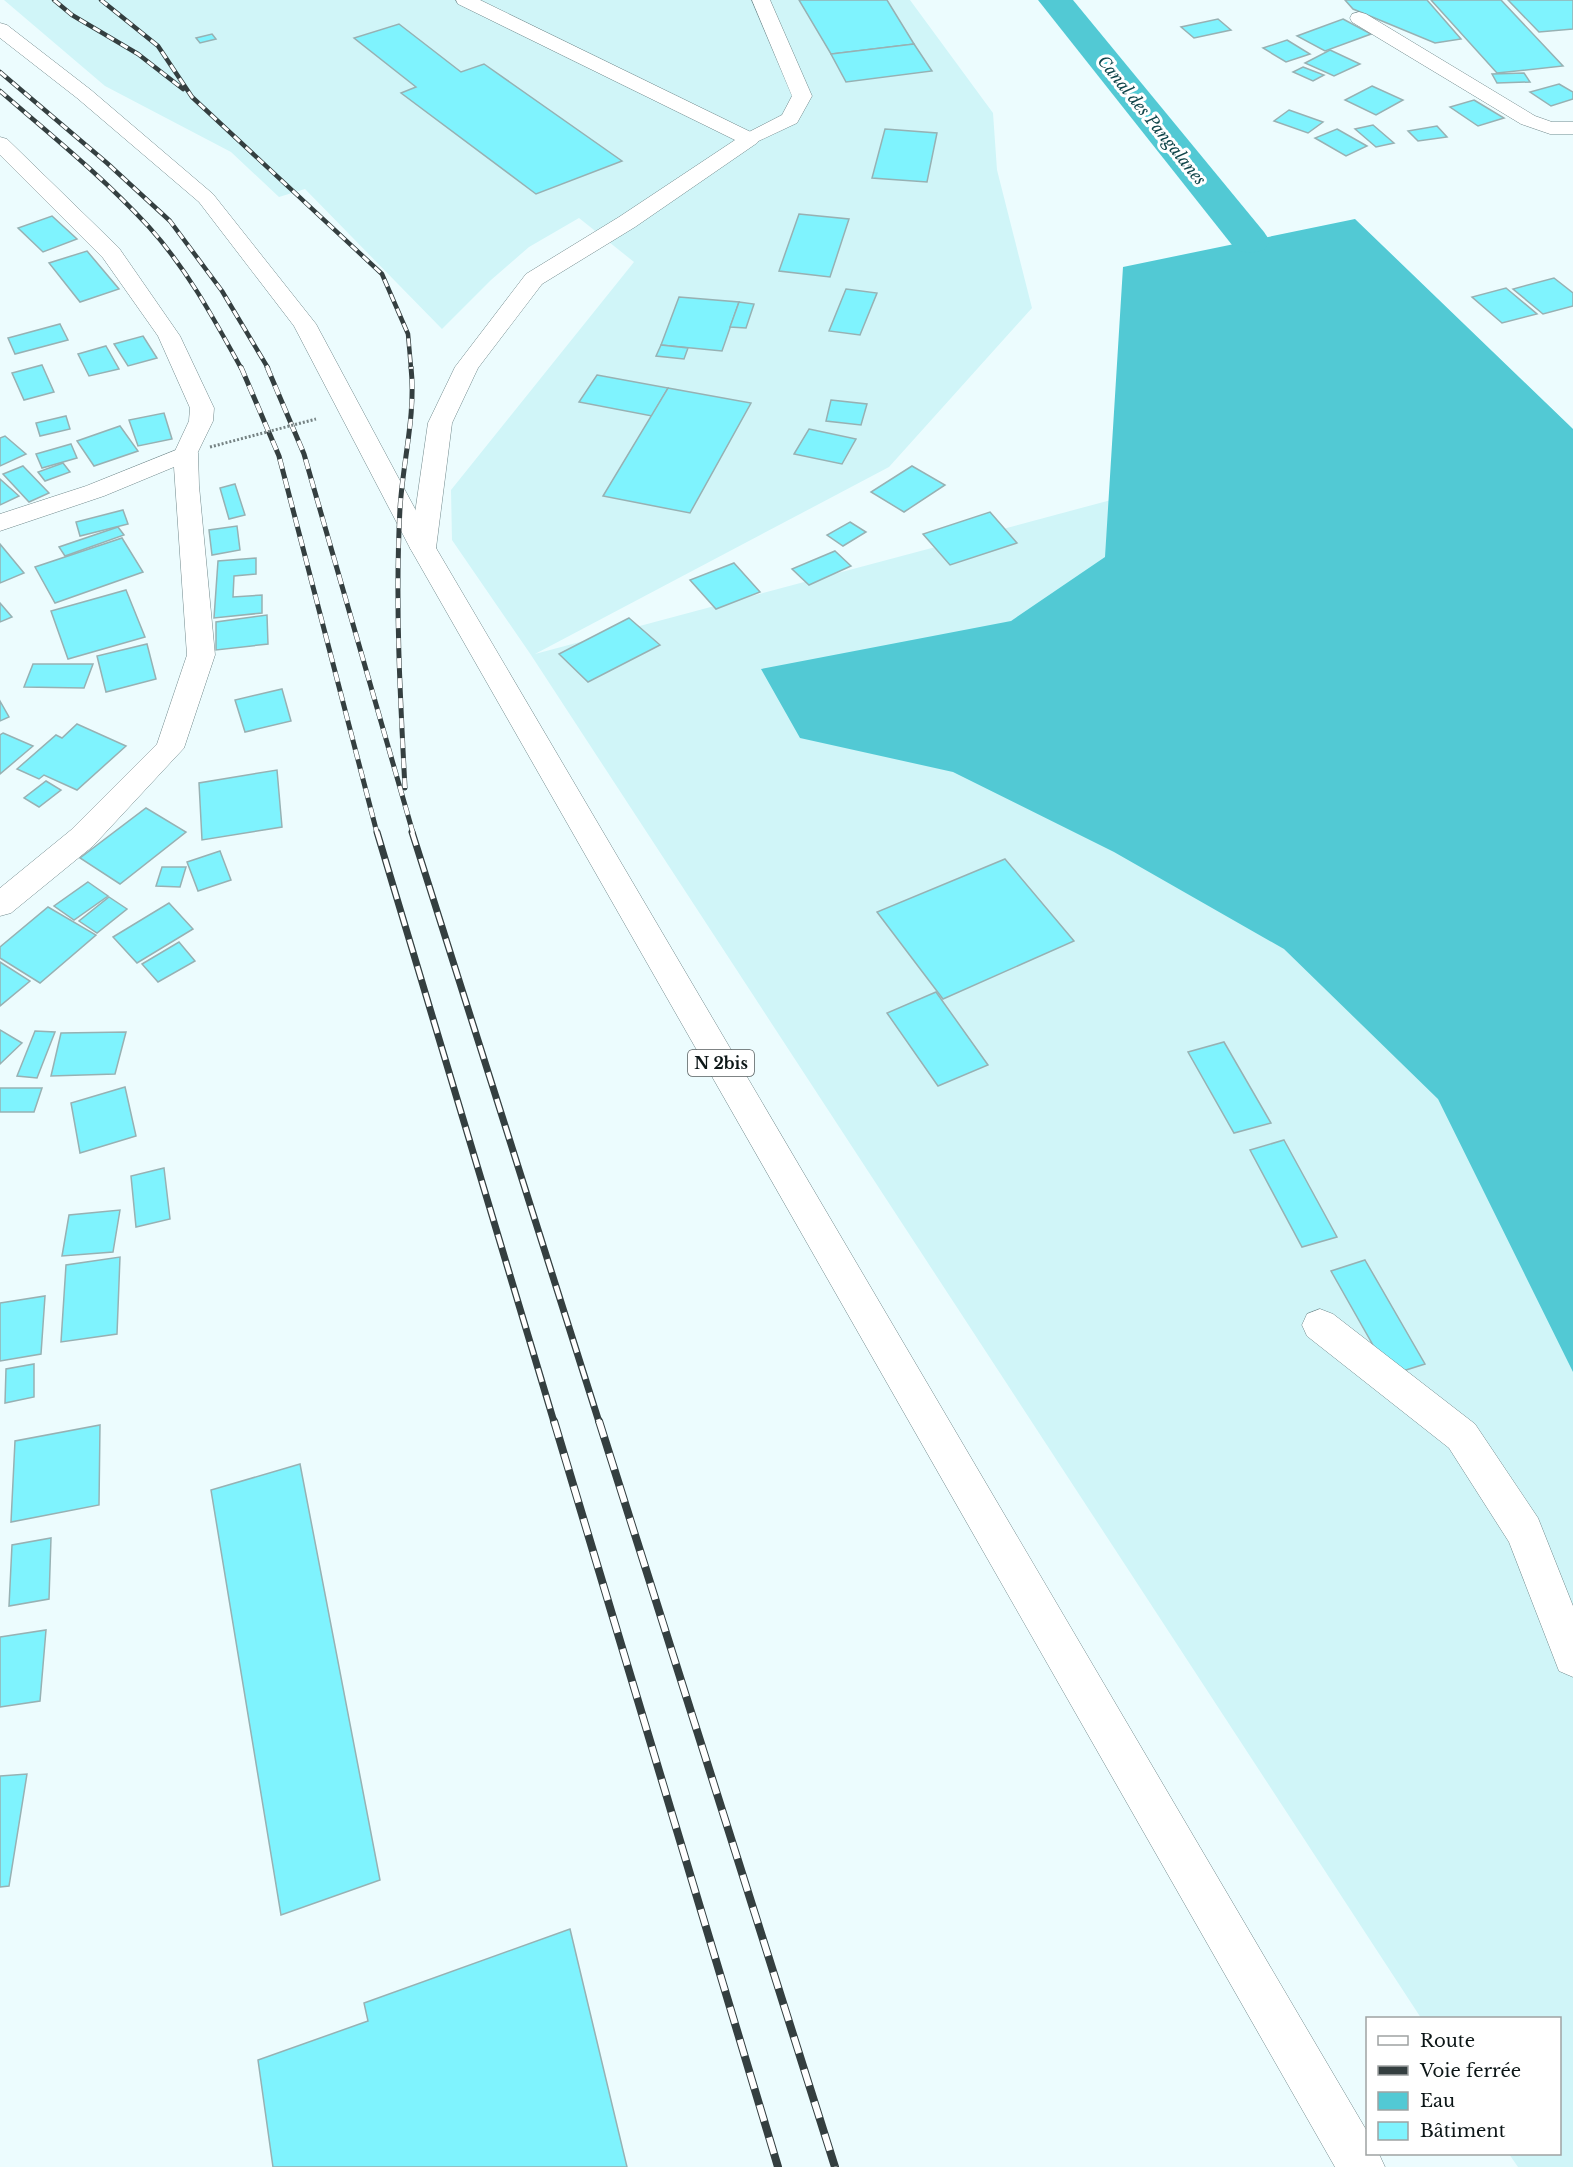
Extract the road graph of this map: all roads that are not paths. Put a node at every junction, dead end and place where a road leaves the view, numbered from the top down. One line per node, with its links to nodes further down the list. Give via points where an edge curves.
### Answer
1 (465, 0): 6 (main road)
2 (762, 0): 6 (main road, via 802,96 790,119)
3 (1359, 18): 5 (main road, via 1528,120 1550,128)
4 (0, 29): 10 (main road, N 2bis, via 84,94 206,198 305,324)
5 (1573, 128)
6 (750, 139): 10 (main road, via 534,279 468,367 440,423)
7 (0, 143): 8 (main road, via 111,253 169,336 202,408)
8 (198, 450): 9 (main road); 11 (main road, via 186,486 201,655 170,748 82,838)
9 (0, 523)
10 (423, 549): 14 (main road, N 2bis)
11 (0, 905)
12 (1320, 1324): 13 (main road, via 1462,1436 1524,1531)
13 (1573, 1657)
14 (1362, 2167)

